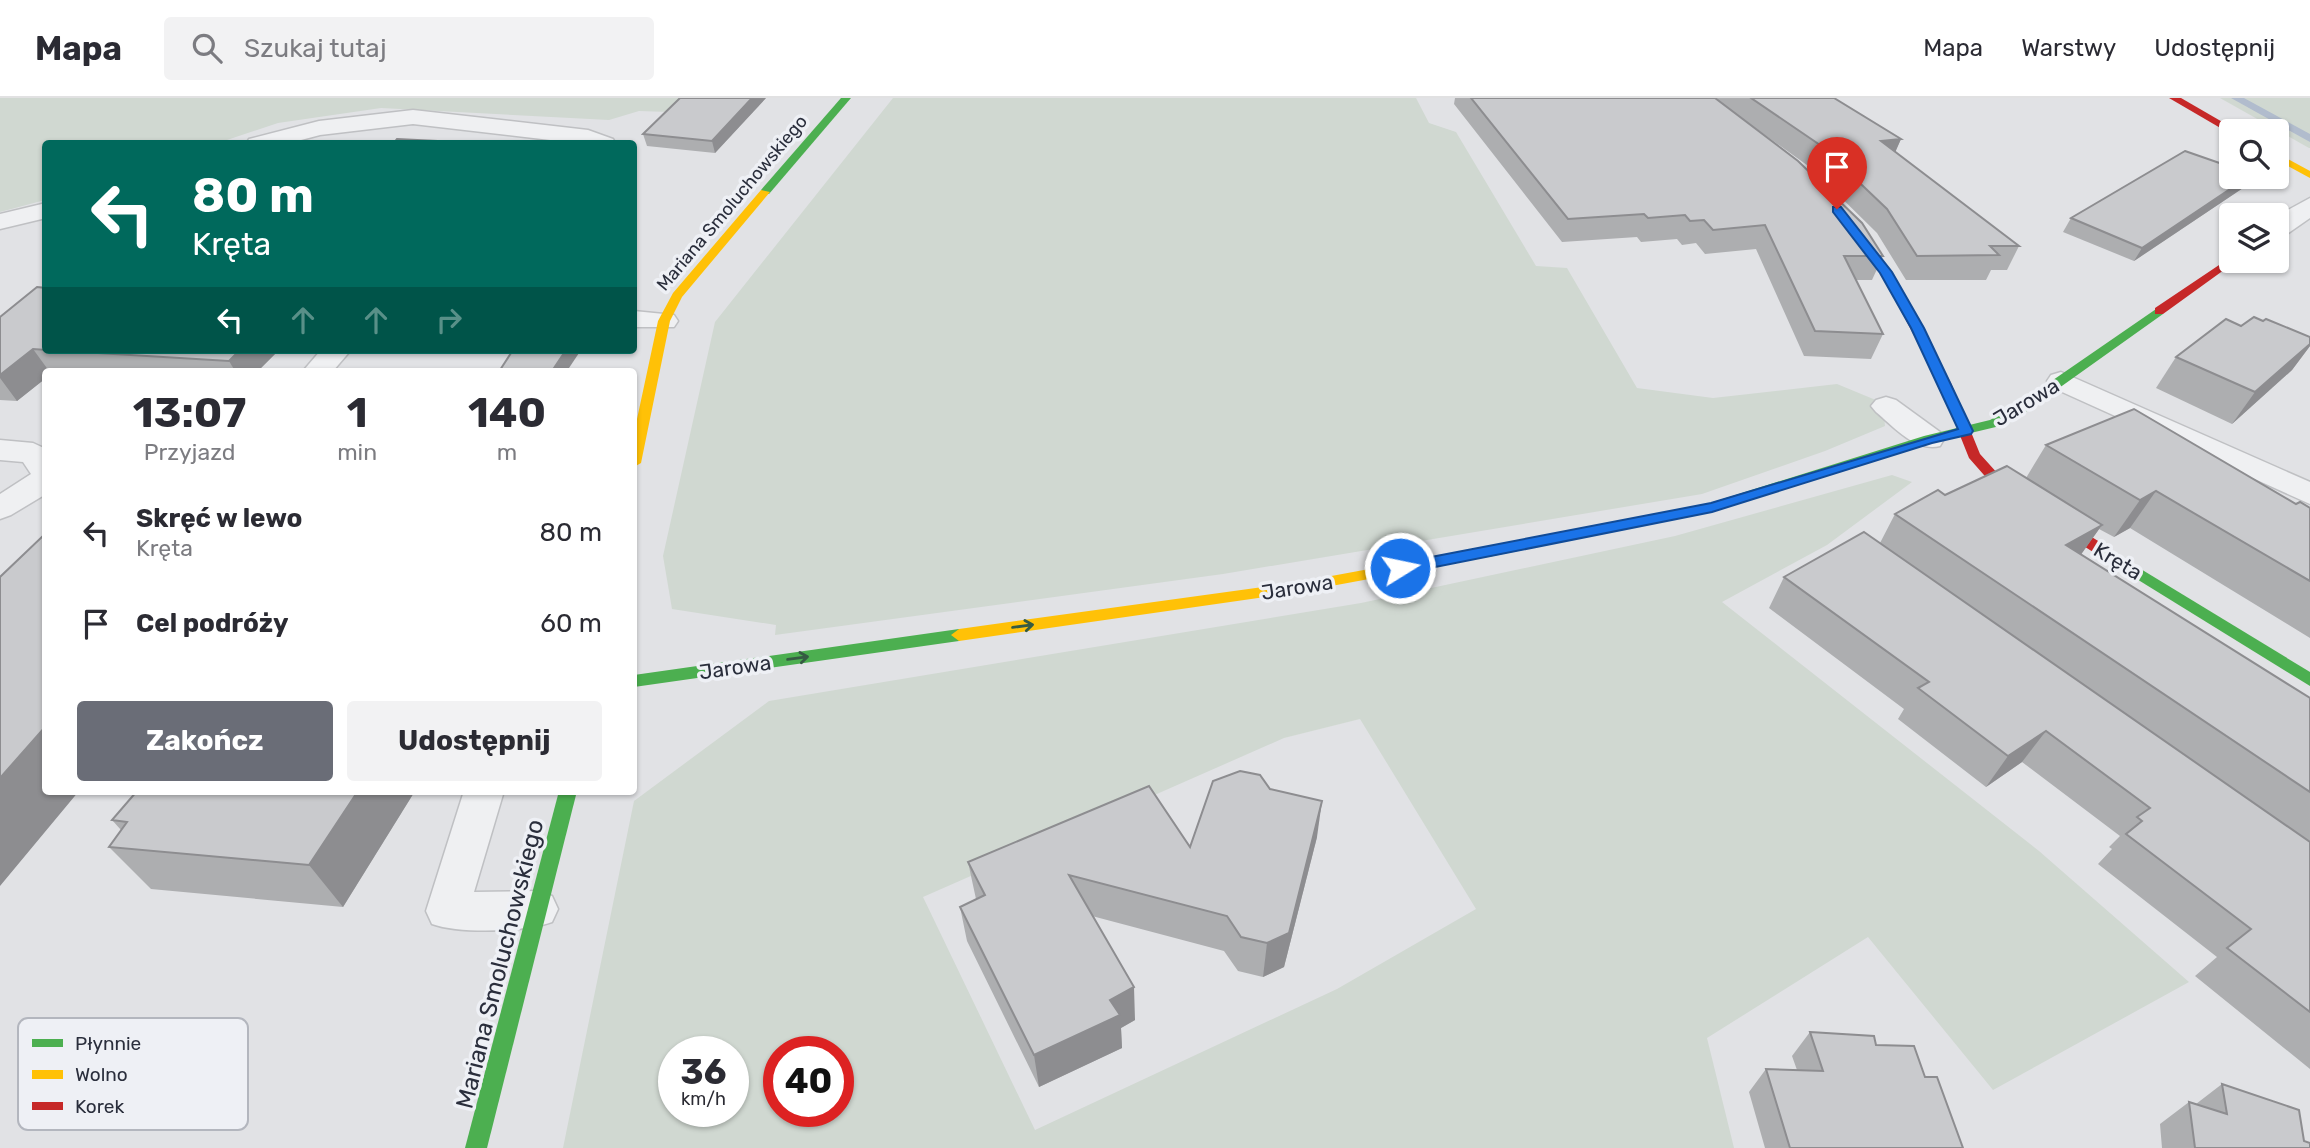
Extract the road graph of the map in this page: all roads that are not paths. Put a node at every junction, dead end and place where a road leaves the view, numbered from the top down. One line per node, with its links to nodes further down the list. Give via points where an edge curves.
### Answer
1 (846, 98): 16 (street, Mariana Smoluchowskiego, via 677,296)
2 (2174, 98): 3 (street)
3 (2219, 123)
4 (541, 137): 5 (lane, via 413,117 319,128); 6 (lane)
5 (272, 140)
6 (595, 140)
7 (2289, 163): 8 (street)
8 (2310, 176)
9 (2310, 206): 12 (street)
10 (1837, 209): 21 (street, Kręta, via 1886,272)
11 (42, 211): 13 (lane)
12 (2289, 220)
13 (0, 222)
14 (2219, 269): 19 (street, Jarowa)
15 (637, 319): 16 (lane)
16 (664, 321): 23 (street, Mariana Smoluchowskiego)
17 (333, 354): 18 (lane)
18 (320, 368)
19 (2061, 381): 21 (street, Jarowa, via 1995,423); 27 (lane)
20 (1886, 405): 22 (lane)
21 (1966, 431): 22 (street, Jarowa); 29 (street, Kręta, via 1974,455 2011,494)
22 (1929, 439): 30 (street, Jarowa, one-way to 22, via 1299,587 1552,541 1712,507)
23 (637, 449)
24 (0, 450): 25 (lane, via 33,453)
25 (42, 469)
26 (42, 479): 28 (lane)
27 (2310, 494)
28 (0, 509)
29 (2310, 680)
30 (637, 681)
31 (483, 795): 33 (lane, via 447,911)
32 (567, 795): 33 (street, Mariana Smoluchowskiego)
33 (537, 909): 34 (street, Mariana Smoluchowskiego)
34 (476, 1148)

